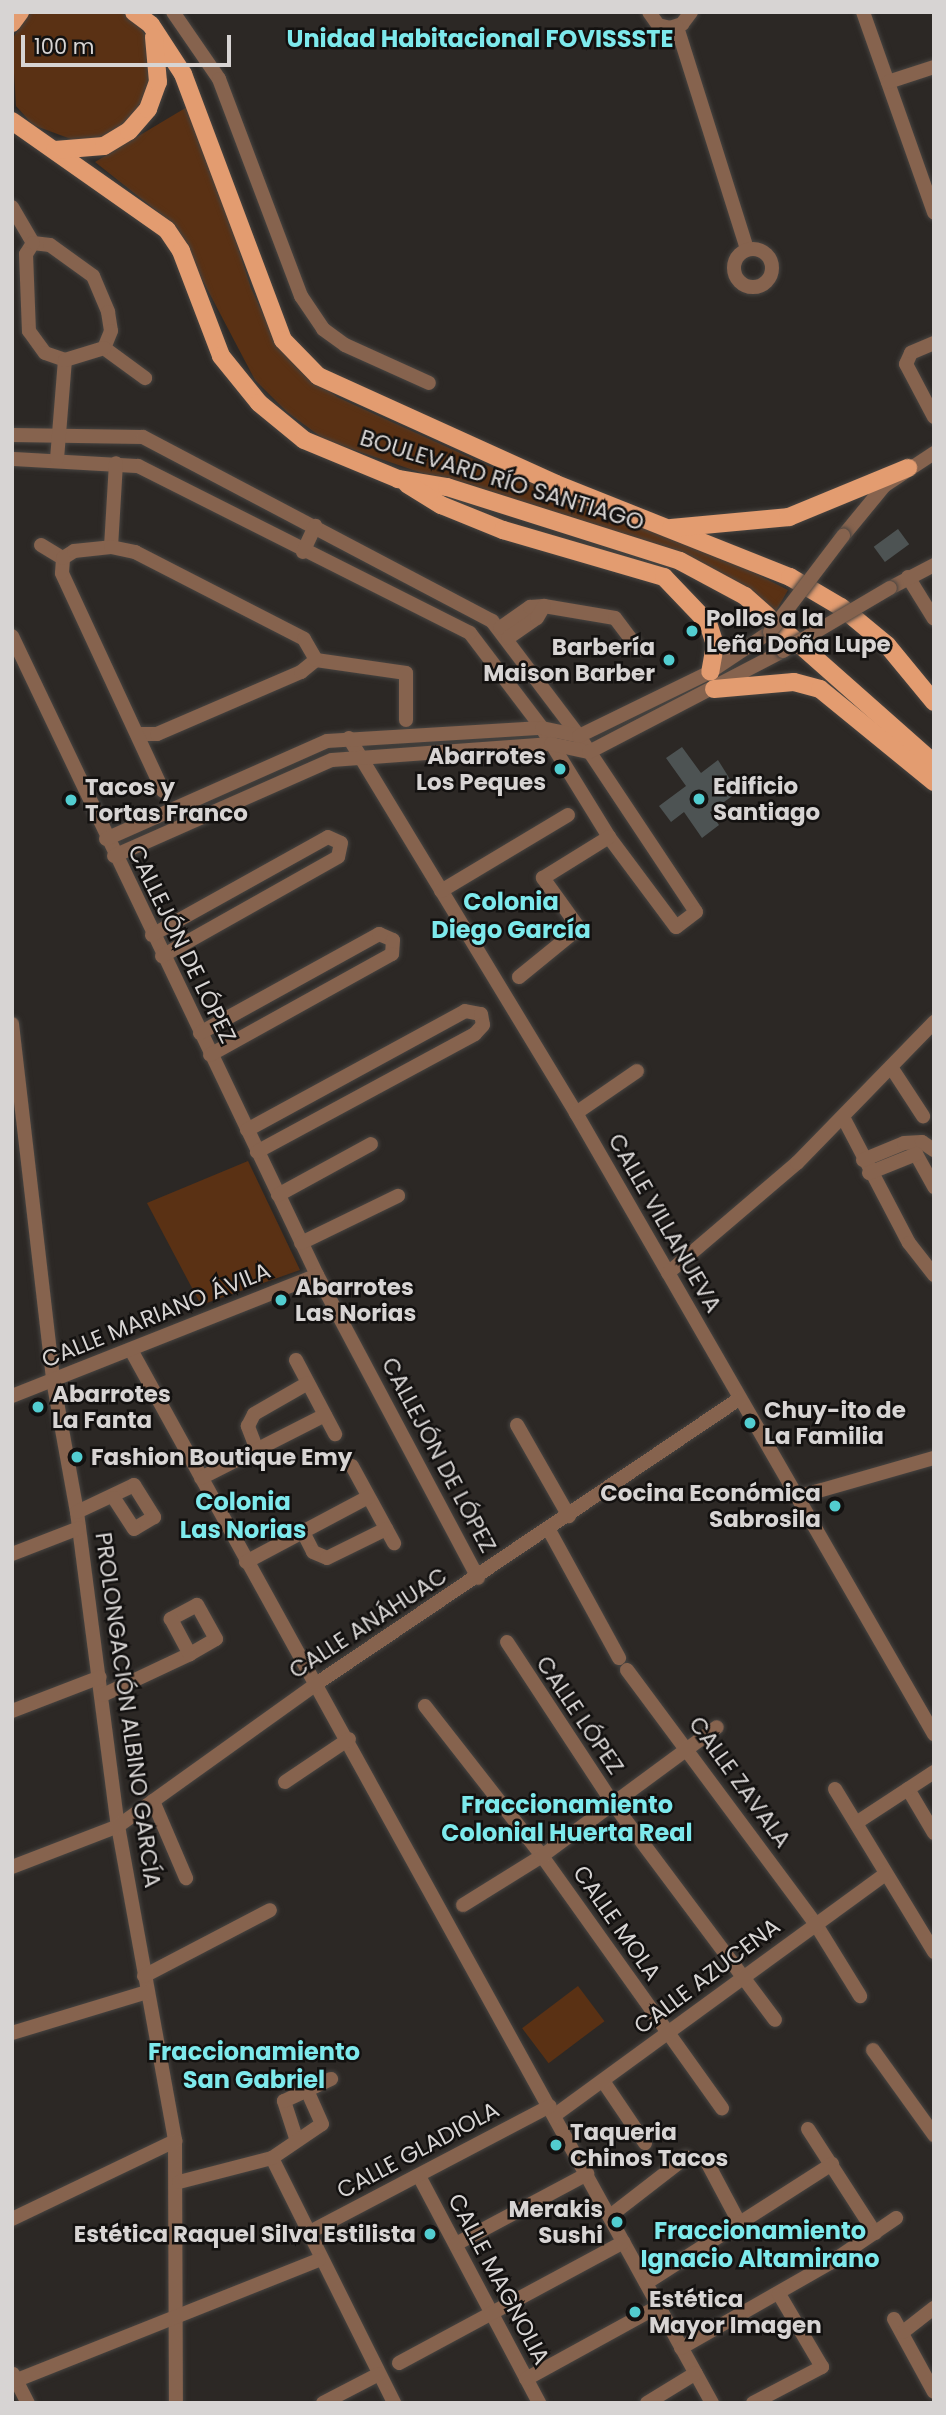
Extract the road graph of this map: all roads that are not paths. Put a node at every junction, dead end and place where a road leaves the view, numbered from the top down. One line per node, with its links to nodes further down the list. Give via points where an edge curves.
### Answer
1 (20, 12): 7 (main road)
2 (134, 12): 8 (main road, BOULEVARD RÍO SANTIAGO)
3 (173, 12): 23 (street, via 219,79 259,177 281,257 315,318 345,345)
4 (649, 12): 9 (street, via 658,25)
5 (691, 12): 9 (street)
6 (863, 12): 11 (street)
7 (12, 23)
8 (151, 25): 13 (main road, via 159,53 158,82 148,109 129,131 104,146); 34 (main road, BOULEVARD RÍO SANTIAGO, via 203,116 283,340 318,376)
9 (677, 27): 18 (street)
10 (934, 67): 11 (street)
11 (887, 82): 14 (street)
12 (14, 119): 13 (main road, BOULEVARD RÍO SANTIAGO)
13 (55, 150): 32 (main road, BOULEVARD RÍO SANTIAGO, via 167,230 181,251 221,356 259,403 304,440)
14 (929, 185): 16 (street)
15 (12, 206): 17 (street)
16 (934, 213)
17 (33, 243): 20 (street, via 50,245 93,276 111,331); 21 (street, via 26,254 29,331 45,353)
18 (747, 248)
19 (934, 343): 24 (street, via 911,353 905,364)
20 (104, 348): 21 (street); 22 (street)
21 (65, 360): 26 (street)
22 (145, 378)
23 (429, 383)
24 (934, 418)
25 (12, 435): 26 (street)
26 (57, 435): 29 (street); 33 (street, via 142,438)
27 (934, 453): 31 (street)
28 (12, 459): 29 (street)
29 (57, 459): 30 (street)
30 (116, 463): 36 (street); 37 (street, via 138,466)
31 (908, 468): 34 (main road, via 789,517); 46 (street, bridge, via 884,486 770,632)
32 (398, 479): 46 (main road, via 441,506 503,530 664,577 708,623 715,645); 56 (main road, BOULEVARD RÍO SANTIAGO, via 447,487 680,561 745,596)
33 (314, 526): 37 (street); 42 (street)
34 (665, 528): 47 (main road, BOULEVARD RÍO SANTIAGO, via 790,577 841,607 887,645)
35 (41, 545): 38 (street)
36 (111, 547): 38 (street, via 74,551); 45 (street, via 135,552 304,639)
37 (303, 552): 49 (street, via 470,633)
38 (63, 558): 50 (street, via 62,573)
39 (934, 565): 40 (street)
40 (908, 577): 41 (street); 46 (street, bridge, via 783,651)
41 (934, 619)
42 (504, 633): 44 (street, via 537,618 544,606 615,618); 51 (street)
43 (12, 636): 61 (street, CALLEJÓN DE LÓPEZ)
44 (638, 649)
45 (316, 660): 48 (street, via 405,673); 50 (street, via 301,672 157,734)
46 (712, 681): 51 (street); 54 (street); 57 (main road, via 794,682 820,689)
47 (934, 702)
48 (406, 720)
49 (542, 728): 51 (street); 52 (street); 53 (street)
50 (138, 734): 58 (street)
51 (579, 736): 54 (street)
52 (349, 738): 55 (street, CALLE VILLANUEVA); 61 (street, via 327,741)
53 (551, 744): 54 (street); 55 (street); 60 (street)
54 (589, 752): 60 (street, via 696,912 676,927)
55 (359, 755): 62 (street, via 332,760); 64 (street, CALLE VILLANUEVA)
56 (934, 763)
57 (934, 782)
58 (163, 791)
59 (568, 815): 64 (street)
60 (609, 837): 69 (street, via 543,878 579,928)
61 (106, 839): 62 (street, CALLEJÓN DE LÓPEZ)
62 (114, 856): 66 (street, CALLEJÓN DE LÓPEZ)
63 (246, 885): 65 (street); 65 (street, via 328,837 341,843 338,857); 66 (street)
64 (441, 891): 79 (street, CALLE VILLANUEVA)
65 (257, 905): 67 (street)
66 (152, 935): 67 (street, CALLEJÓN DE LÓPEZ)
67 (162, 956): 73 (street, CALLEJÓN DE LÓPEZ)
68 (305, 975): 70 (street); 70 (street, via 379,934 393,940 393,954); 73 (street)
69 (519, 977)
70 (316, 996): 74 (street)
71 (934, 1022): 76 (street)
72 (12, 1024): 96 (street, PROLONGACIÓN ALBINO GARCÍA)
73 (200, 1033): 74 (street, CALLEJÓN DE LÓPEZ)
74 (210, 1055): 82 (street, CALLEJÓN DE LÓPEZ)
75 (378, 1059): 78 (street); 78 (street, via 465,1011 481,1014 483,1025 475,1034); 82 (street)
76 (891, 1067): 80 (street); 81 (street)
77 (637, 1071): 79 (street)
78 (390, 1080): 85 (street)
79 (576, 1113): 91 (street, CALLE VILLANUEVA)
80 (923, 1116)
81 (843, 1117): 86 (street); 91 (street, via 731,1224)
82 (247, 1130): 85 (street, CALLEJÓN DE LÓPEZ)
83 (371, 1144): 88 (street)
84 (924, 1148): 86 (street, via 904,1143); 87 (street)
85 (257, 1152): 88 (street, CALLEJÓN DE LÓPEZ)
86 (866, 1166): 93 (street)
87 (934, 1187)
88 (278, 1195): 90 (street, CALLEJÓN DE LÓPEZ)
89 (398, 1195): 90 (street)
90 (301, 1242): 92 (street, CALLEJÓN DE LÓPEZ)
91 (668, 1273): 99 (street, CALLE VILLANUEVA)
92 (317, 1275): 94 (street, CALLE MARIANO ÁVILA); 119 (street, CALLEJÓN DE LÓPEZ)
93 (934, 1275)
94 (131, 1349): 96 (street, CALLE MARIANO ÁVILA); 106 (street)
95 (296, 1360): 97 (street)
96 (53, 1380): 98 (street, CALLE MARIANO ÁVILA); 110 (street, PROLONGACIÓN ALBINO GARCÍA)
97 (308, 1383): 100 (street); 103 (street, via 254,1414 248,1426)
98 (12, 1396)
99 (739, 1399): 109 (street, CALLE VILLANUEVA); 111 (street, CALLE ANÁHUAC)
100 (325, 1415): 102 (street); 103 (street)
101 (517, 1425): 111 (street)
102 (335, 1434)
103 (257, 1450): 106 (street)
104 (934, 1458): 109 (street)
105 (352, 1466): 108 (street)
106 (201, 1478): 118 (street)
107 (114, 1497): 110 (street)
108 (368, 1497): 113 (street); 115 (street)
109 (797, 1497): 128 (street, CALLE VILLANUEVA)
110 (78, 1512): 112 (street, PROLONGACIÓN ALBINO GARCÍA)
111 (569, 1516): 114 (street, CALLE ANÁHUAC)
112 (79, 1528): 117 (street); 122 (street, PROLONGACIÓN ALBINO GARCÍA)
113 (386, 1528): 115 (street, via 327,1558 313,1552); 116 (street)
114 (549, 1530): 119 (street, CALLE ANÁHUAC); 130 (street, CALLE ZAVALA, via 623,1664)
115 (303, 1532): 118 (street)
116 (394, 1543)
117 (12, 1554)
118 (246, 1562): 123 (street)
119 (478, 1578): 123 (street, CALLE ANÁHUAC)
120 (506, 1642): 136 (street, CALLE LÓPEZ)
121 (190, 1654): 124 (street)
122 (100, 1677): 124 (street, PROLONGACIÓN ALBINO GARCÍA); 126 (street)
123 (316, 1684): 129 (street); 135 (street, CALLE ANÁHUAC)
124 (103, 1695): 138 (street, PROLONGACIÓN ALBINO GARCÍA)
125 (425, 1706): 140 (street, CALLE MOLA)
126 (12, 1711)
127 (717, 1727): 130 (street)
128 (934, 1734)
129 (349, 1739): 132 (street); 160 (street)
130 (687, 1748): 136 (street); 146 (street, CALLE ZAVALA)
131 (934, 1772): 134 (street)
132 (285, 1782)
133 (835, 1789): 137 (street)
134 (908, 1789): 137 (street); 139 (street)
135 (152, 1801): 138 (street, CALLE ANÁHUAC); 143 (street)
136 (611, 1802): 140 (street); 149 (street, CALLE LÓPEZ)
137 (856, 1823): 142 (street)
138 (118, 1826): 141 (street, CALLE ANÁHUAC); 148 (street, PROLONGACIÓN ALBINO GARCÍA)
139 (934, 1833)
140 (541, 1856): 144 (street); 154 (street, CALLE MOLA)
141 (12, 1867)
142 (887, 1874): 146 (street, CALLE AZUCENA); 147 (street)
143 (186, 1878)
144 (463, 1905)
145 (271, 1910): 148 (street)
146 (815, 1923): 149 (street, CALLE AZUCENA); 151 (street, CALLE ZAVALA)
147 (934, 1952)
148 (144, 1976): 150 (street, PROLONGACIÓN ALBINO GARCÍA)
149 (742, 1980): 152 (street, CALLE LÓPEZ); 154 (street, CALLE AZUCENA)
150 (147, 1992): 153 (street); 164 (street, PROLONGACIÓN ALBINO GARCÍA)
151 (860, 1996)
152 (775, 2020)
153 (12, 2033)
154 (668, 2034): 157 (street, CALLE AZUCENA); 159 (street, CALLE MOLA)
155 (873, 2050): 162 (street)
156 (331, 2079): 158 (street)
157 (603, 2081): 160 (street, CALLE AZUCENA); 165 (street)
158 (308, 2092): 163 (street, via 322,2124); 163 (street, via 284,2101)
159 (722, 2108)
160 (552, 2111): 170 (street); 171 (street, CALLE GLADIOLA)
161 (808, 2129): 169 (street)
162 (934, 2135)
163 (296, 2138): 167 (street)
164 (175, 2141): 172 (street, PROLONGACIÓN ALBINO GARCÍA); 175 (street)
165 (645, 2143)
166 (686, 2157): 173 (street)
167 (272, 2158): 172 (street); 178 (street)
168 (708, 2164): 176 (street)
169 (832, 2164): 176 (street); 177 (street)
170 (587, 2174): 173 (street); 180 (street)
171 (419, 2176): 178 (street, CALLE GLADIOLA); 180 (street, CALLE MAGNOLIA)
172 (179, 2182): 187 (street, PROLONGACIÓN ALBINO GARCÍA)
173 (610, 2216): 179 (street)
174 (896, 2218): 177 (street)
175 (12, 2219)
176 (741, 2226): 182 (street)
177 (875, 2233): 183 (street)
178 (308, 2234): 181 (street)
179 (624, 2242): 182 (street); 186 (street)
180 (456, 2244): 186 (street, CALLE MAGNOLIA)
181 (319, 2260): 187 (street); 193 (street)
182 (646, 2283): 184 (street)
183 (779, 2294): 190 (street); 204 (street, via 822,2367)
184 (659, 2306): 190 (street); 195 (street)
185 (934, 2308): 189 (street)
186 (491, 2312): 191 (street); 195 (street, CALLE MAGNOLIA)
187 (176, 2314): 194 (street); 198 (street, PROLONGACIÓN ALBINO GARCÍA)
188 (894, 2319): 189 (street)
189 (902, 2332): 196 (street)
190 (681, 2348): 192 (street)
191 (399, 2363)
192 (696, 2373): 202 (street); 203 (street)
193 (379, 2374): 199 (street); 200 (street)
194 (14, 2378): 197 (street)
195 (526, 2379): 201 (street, CALLE MAGNOLIA)
196 (934, 2392)
197 (28, 2403)
198 (176, 2403)
199 (323, 2403)
200 (394, 2403)
201 (539, 2403)
202 (647, 2403)
203 (712, 2403)
204 (753, 2403)

